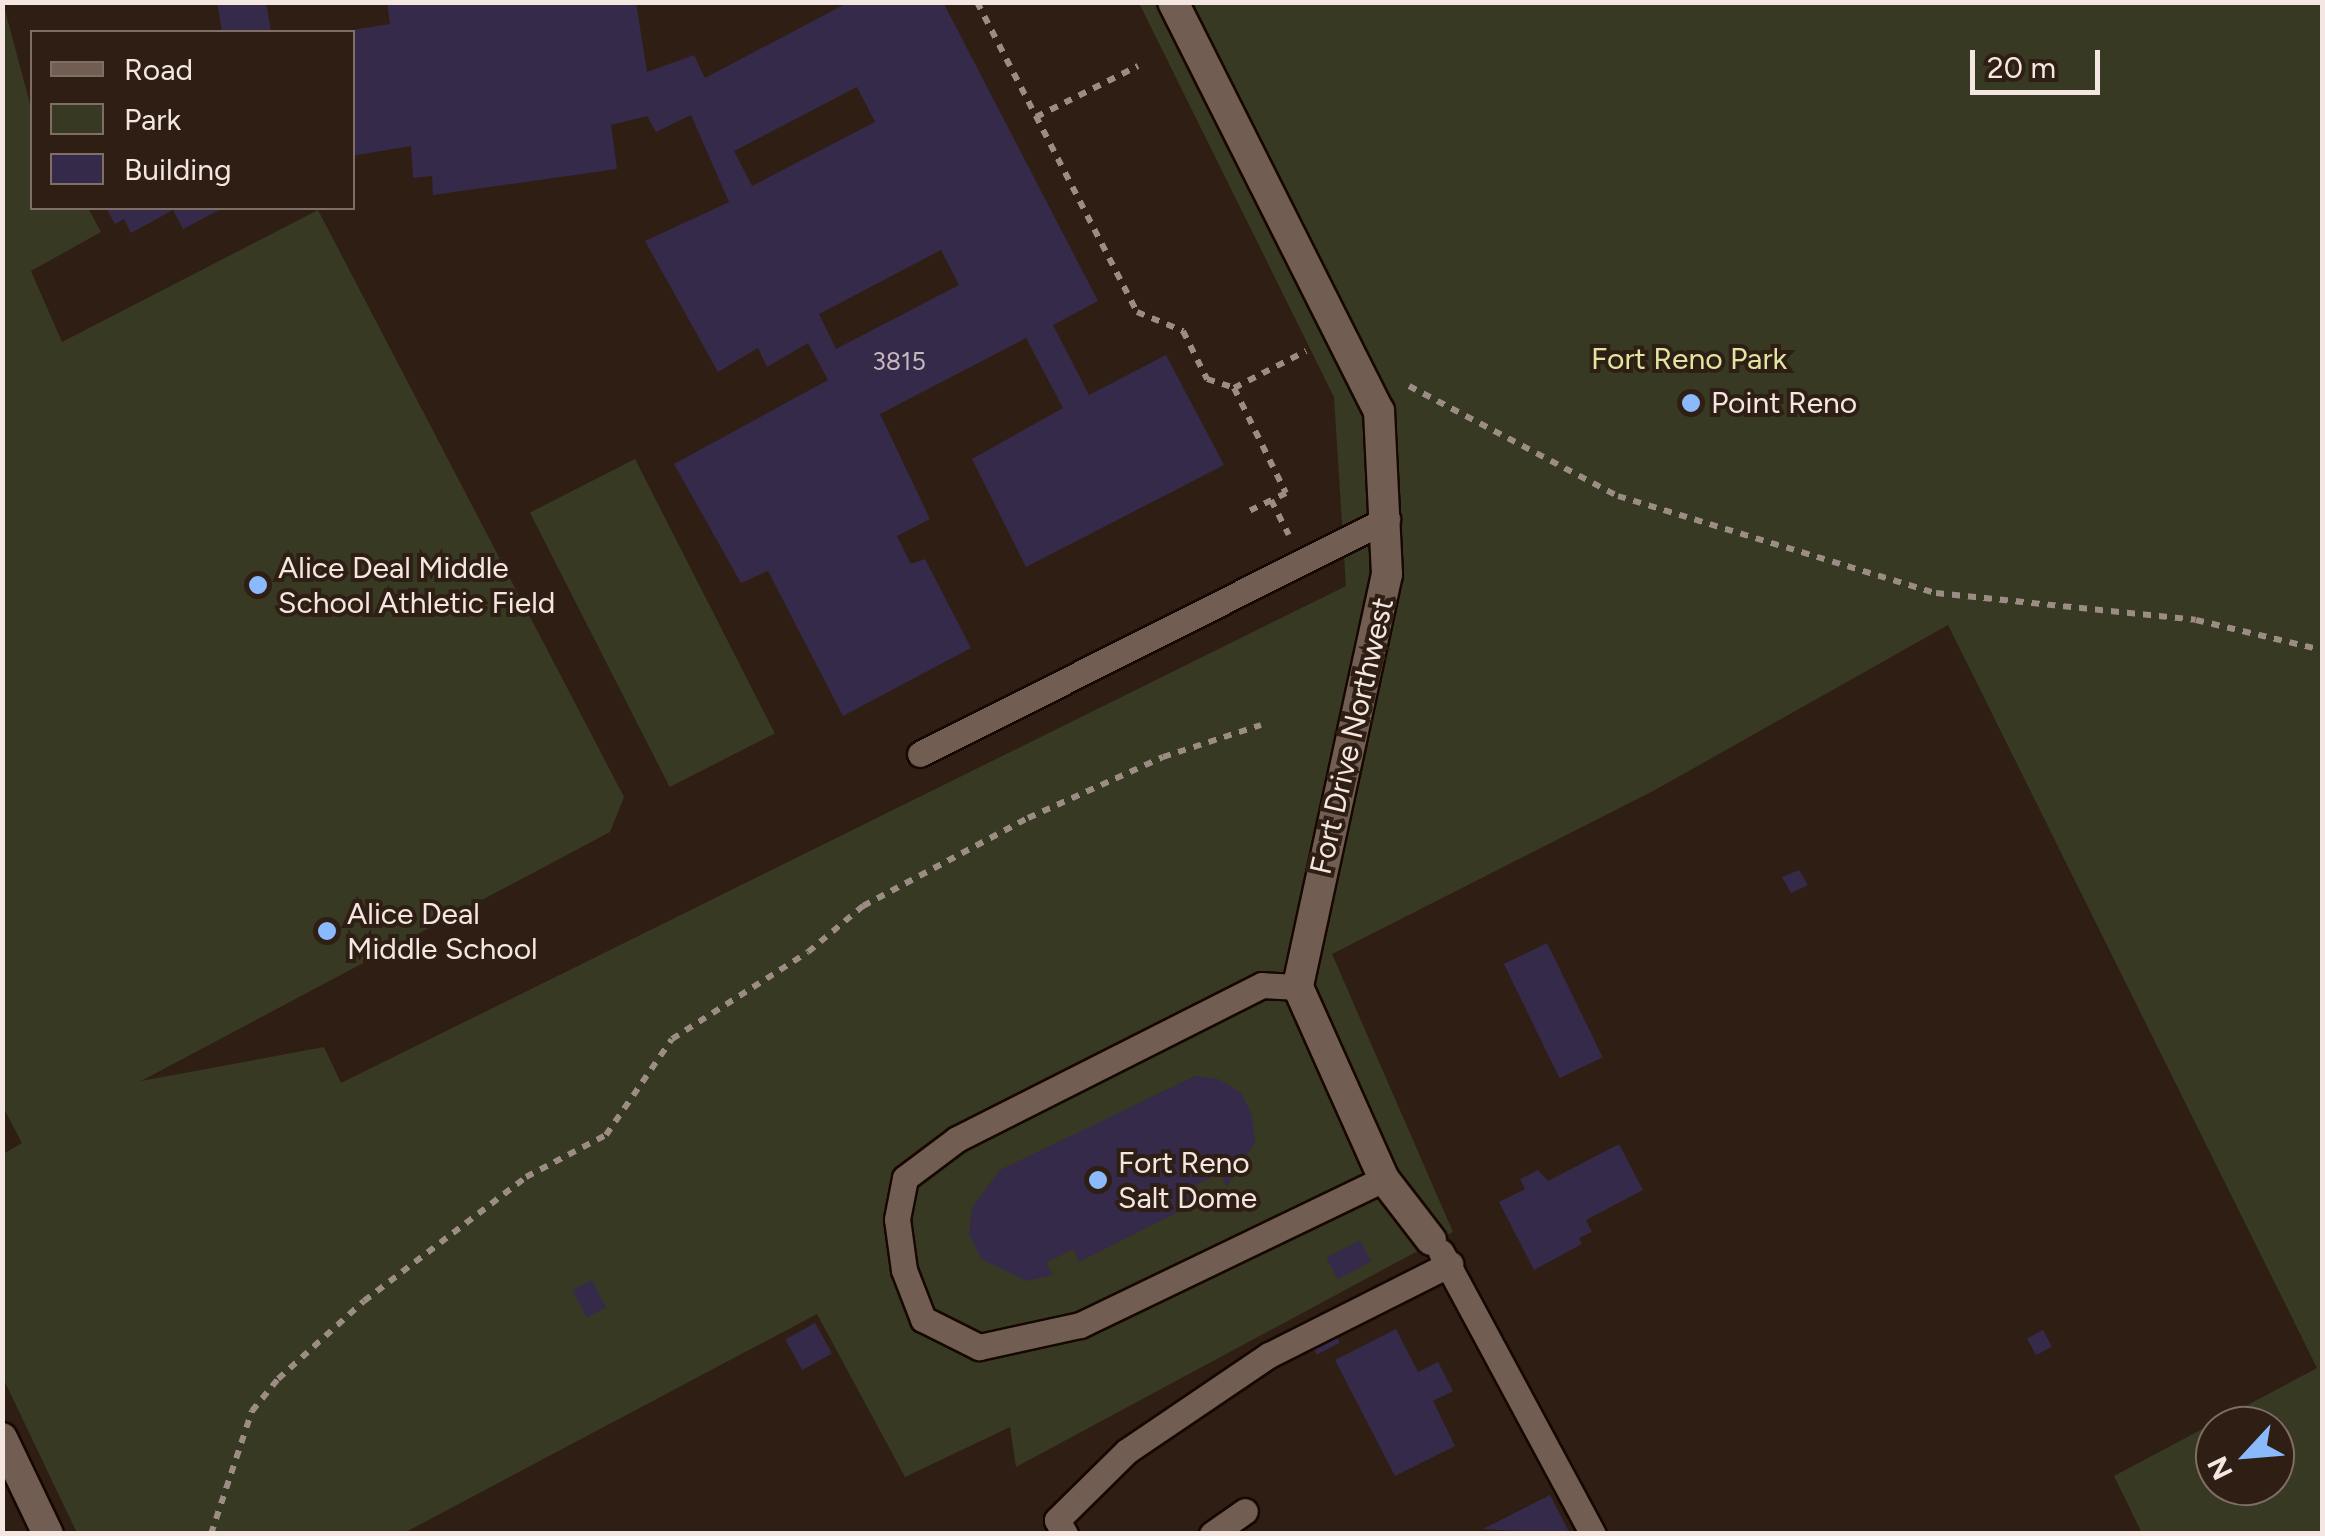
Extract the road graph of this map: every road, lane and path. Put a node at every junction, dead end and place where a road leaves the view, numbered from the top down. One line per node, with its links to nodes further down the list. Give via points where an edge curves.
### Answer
1 (977, 2): 4 (path)
2 (1172, 2): 9 (street, Fort Drive Northwest, via 1380,411)
3 (1138, 66): 4 (path)
4 (1036, 117): 7 (path, via 1137,312 1183,331 1207,380)
5 (1306, 351): 7 (path)
6 (1409, 386): 10 (path, via 1618,496 1936,593 2196,620)
7 (1234, 388): 8 (path, via 1286,493)
8 (1245, 514)
9 (1388, 519): 12 (lane); 13 (street, Fort Drive Northwest, via 1378,636 1345,752)
10 (2322, 650)
11 (1261, 725): 20 (path, via 1163,757 928,870 862,906 808,952 672,1039 606,1135 526,1177 364,1301 278,1378 252,1411)
12 (920, 754)
13 (1298, 987): 14 (street); 14 (lane, via 1262,984 957,1139 905,1178 898,1219 902,1253 923,1319 979,1347 1080,1325)
14 (1384, 1179): 15 (street)
15 (1431, 1240): 16 (lane)
16 (1450, 1264): 21 (lane, via 1269,1355 1127,1451 1057,1520); 23 (lane)
17 (2, 1438): 19 (street)
18 (1246, 1511): 22 (lane)
19 (46, 1533)
20 (212, 1534)
21 (1065, 1534)
22 (1212, 1534)
23 (1593, 1534)

